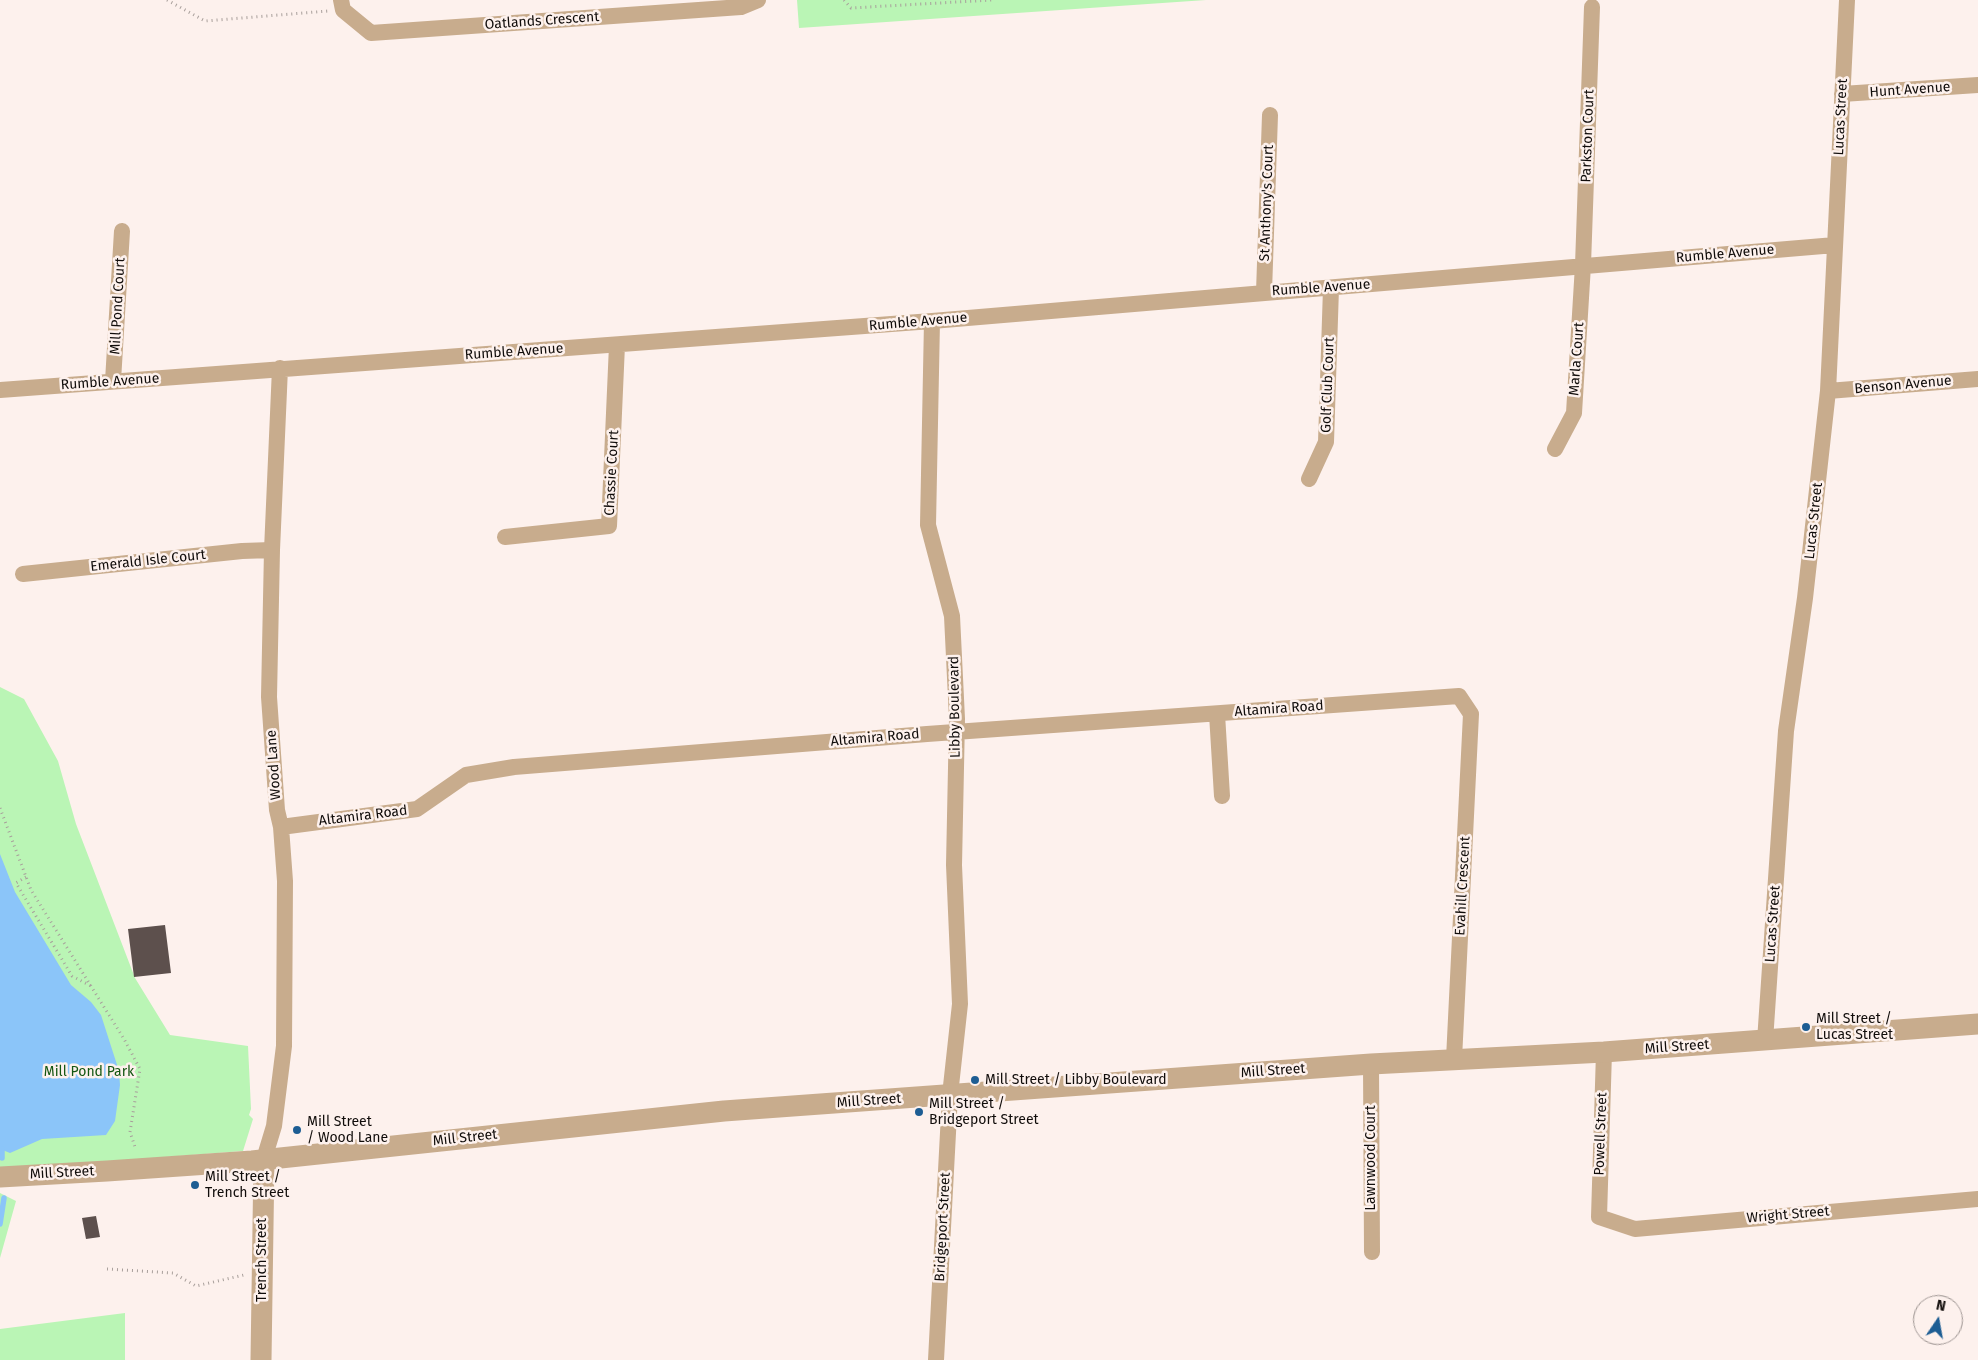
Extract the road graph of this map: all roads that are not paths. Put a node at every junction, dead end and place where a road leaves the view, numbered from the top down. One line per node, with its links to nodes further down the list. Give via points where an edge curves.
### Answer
1 (758, 0): 3 (street, Oatlands Crescent, via 741,7 371,33)
2 (1847, 0): 6 (street, Lucas Street)
3 (342, 5)
4 (1592, 7): 10 (street, Parkston Court)
5 (1978, 85): 6 (street, Hunt Avenue)
6 (1842, 94): 9 (street, Lucas Street)
7 (1270, 115): 12 (street, St Anthony's Court)
8 (122, 231): 17 (street, Mill Pond Court)
9 (1835, 245): 10 (street, Rumble Avenue); 19 (street, Lucas Street)
10 (1583, 266): 11 (street, Rumble Avenue); 20 (street, Marla Court, via 1574,414)
11 (1331, 288): 12 (street, Rumble Avenue); 21 (street, Golf Club Court, via 1326,442)
12 (1264, 292): 13 (street, Rumble Avenue)
13 (932, 321): 14 (street, Rumble Avenue); 27 (street, Libby Boulevard, via 928,525 952,616)
14 (617, 345): 15 (street, Rumble Avenue); 22 (street, Chassie Court, via 609,526)
15 (280, 368): 17 (street, Rumble Avenue); 23 (street, Wood Lane)
16 (1978, 378): 19 (street, Benson Avenue)
17 (114, 381): 18 (street, Rumble Avenue)
18 (0, 390)
19 (1828, 391): 31 (street, Lucas Street, via 1805,598 1786,731)
20 (1555, 449)
21 (1309, 479)
22 (505, 538)
23 (272, 550): 24 (street, Emerald Isle Court); 29 (street, Wood Lane, via 269,697)
24 (23, 574)
25 (1217, 714): 26 (street, Altamira Road, via 1459,696); 27 (street, Altamira Road); 28 (street)
26 (1471, 714): 33 (street, Evahill Crescent)
27 (957, 732): 29 (street, Altamira Road, via 514,767 466,775 417,809); 35 (street, Libby Boulevard, via 954,865 960,1004)
28 (1222, 796)
29 (281, 827): 36 (street, Wood Lane, via 285,881 284,1046 274,1126)
30 (1978, 1024): 31 (street, Mill Street)
31 (1765, 1040): 32 (street, Mill Street)
32 (1604, 1052): 33 (street, Mill Street); 39 (street, Powell Street)
33 (1454, 1059): 34 (street, Mill Street)
34 (1371, 1064): 35 (street, Mill Street); 40 (street, Lawnwood Court)
35 (950, 1095): 36 (street, Mill Street, via 724,1111); 42 (street, Bridgeport Street)
36 (264, 1160): 37 (street, Mill Street); 41 (street, Trench Street)
37 (0, 1176)
38 (1978, 1199): 39 (street, Wright Street, via 1635,1229)
39 (1599, 1216)
40 (1372, 1252)
41 (261, 1360)
42 (936, 1360)

